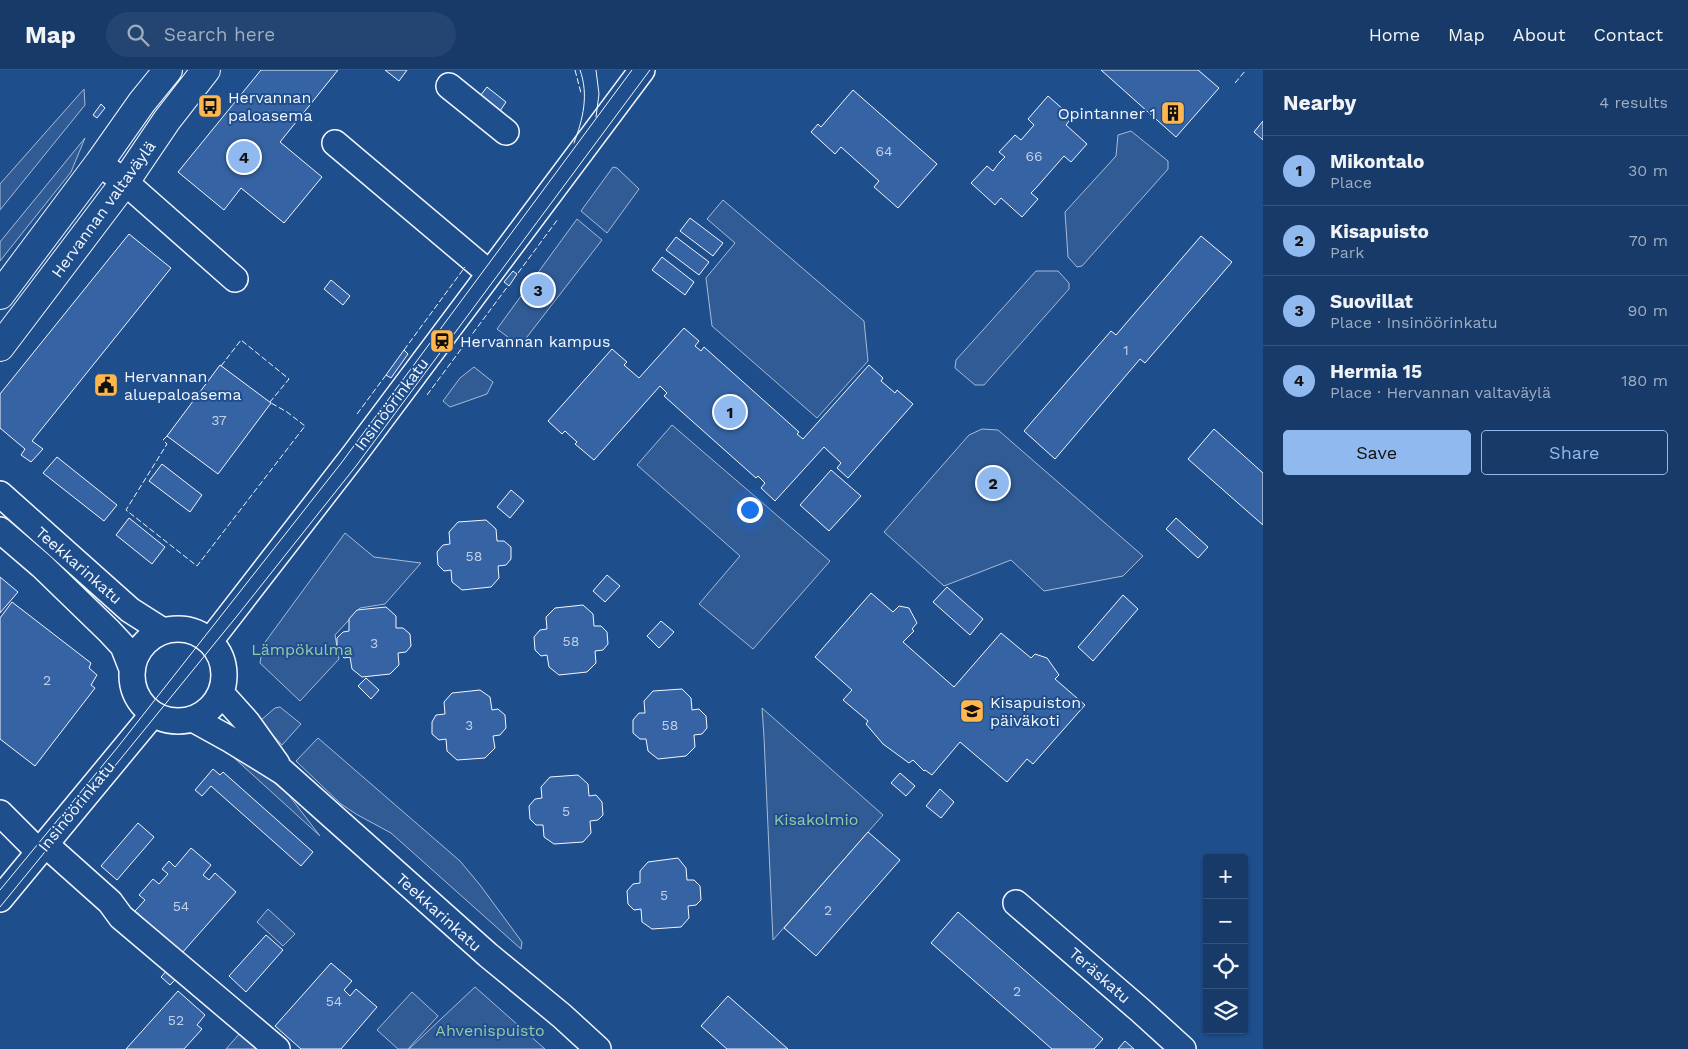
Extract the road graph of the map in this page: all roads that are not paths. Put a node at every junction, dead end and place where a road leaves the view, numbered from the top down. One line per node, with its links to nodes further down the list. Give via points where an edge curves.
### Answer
1 (168, 70): 7 (main road, Hervannan valtaväylä)
2 (206, 70): 8 (main road, Hervannan valtaväylä)
3 (642, 70): 9 (street, Insinöörinkatu)
4 (449, 86): 5 (street)
5 (506, 132)
6 (335, 143): 9 (street)
7 (99, 164): 8 (street); 11 (main road, Hervannan valtaväylä)
8 (125, 182): 10 (street); 12 (main road, Hervannan valtaväylä)
9 (489, 273): 16 (street, Insinöörinkatu)
10 (235, 279)
11 (0, 295)
12 (0, 347)
13 (0, 494): 15 (street, Teekkarinkatu, via 130,610)
14 (0, 530): 17 (street, Teekkarinkatu, via 109,630 123,646)
15 (163, 631): 16 (street, via 180,628 197,632); 17 (street, via 139,652)
16 (210, 641): 18 (street, via 222,656 225,675)
17 (132, 669): 19 (street, via 133,686 140,702)
18 (221, 693): 20 (street); 21 (street, Teekkarinkatu, via 247,722)
19 (152, 714): 20 (street, via 172,721); 23 (street, Insinöörinkatu)
20 (193, 719): 21 (street, Teekkarinkatu)
21 (283, 772): 27 (street, Teekkarinkatu)
22 (0, 814): 23 (street)
23 (42, 848): 24 (street, Insinöörinkatu); 26 (street, via 110,902 122,917)
24 (0, 899)
25 (1016, 903): 28 (street, Teräskatu)
26 (277, 1049)
27 (598, 1049)
28 (1183, 1049)

